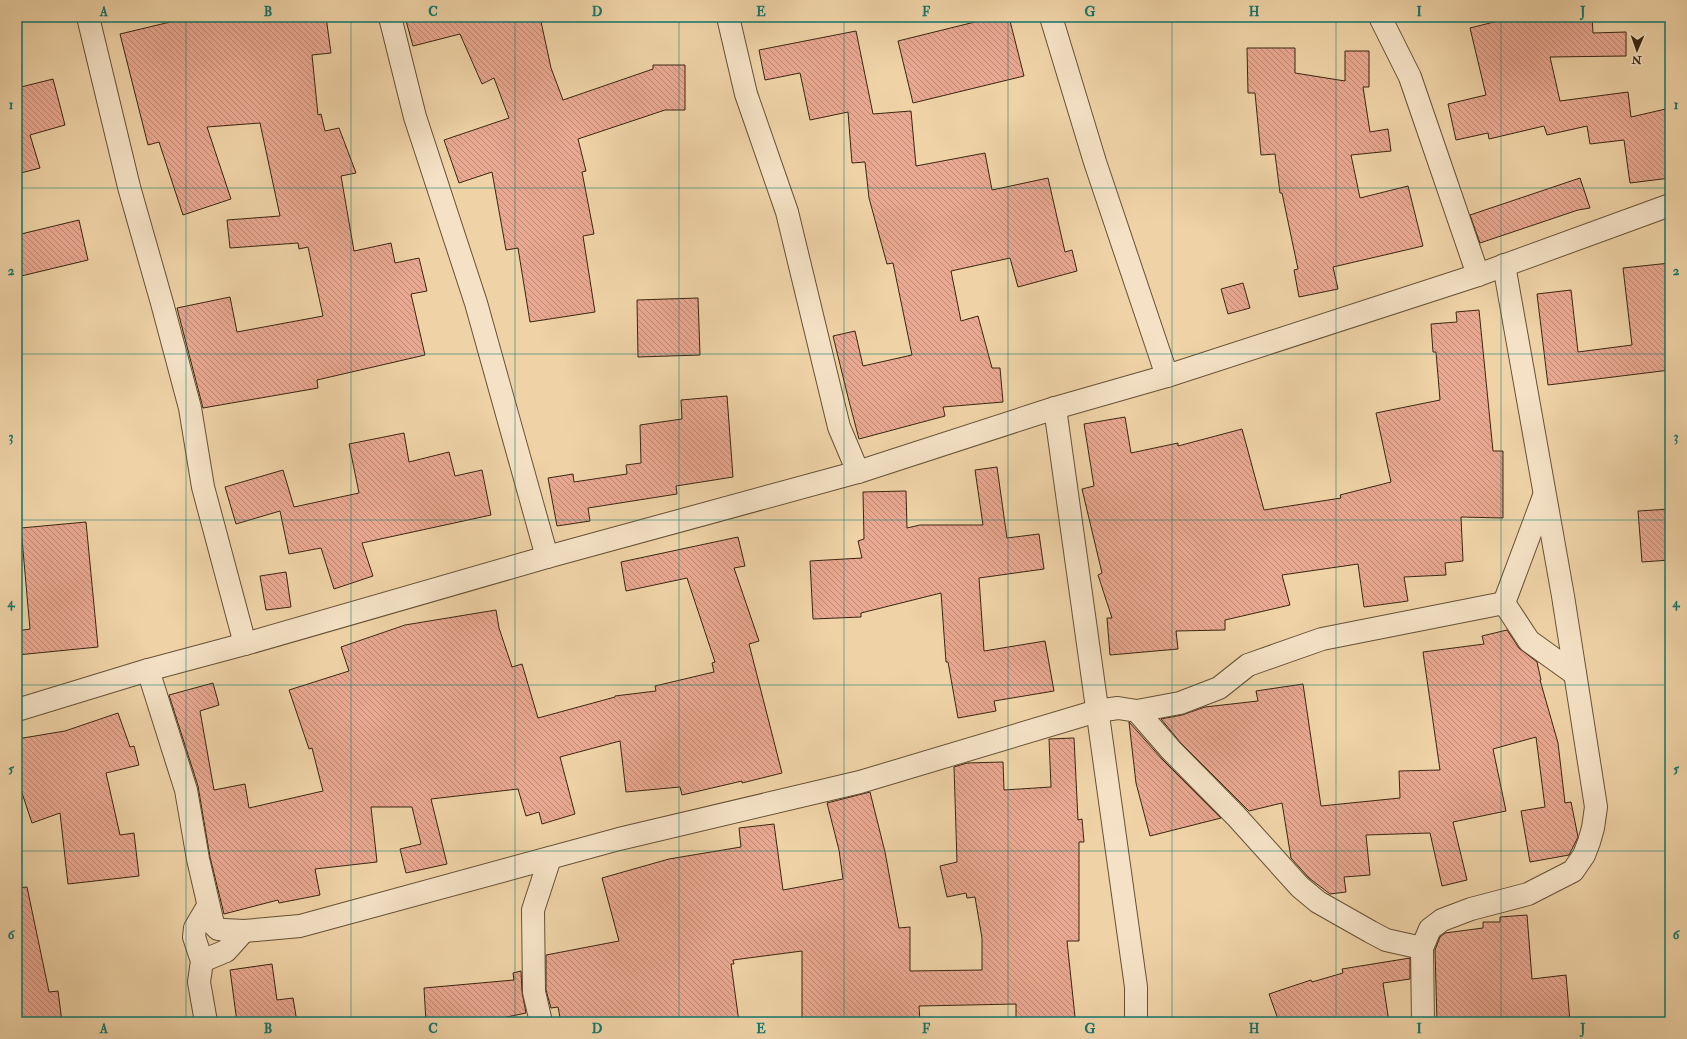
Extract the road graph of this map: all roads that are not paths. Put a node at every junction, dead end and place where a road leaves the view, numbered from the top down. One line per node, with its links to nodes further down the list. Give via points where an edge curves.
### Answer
1 (88, 17): 15 (street, via 129,187 190,408 203,487)
2 (390, 17): 13 (street, via 415,117 476,304)
3 (728, 17): 11 (street, via 746,94 787,212 839,426)
4 (1051, 17): 9 (street, via 1095,162)
5 (1380, 17): 8 (street, via 1410,77)
6 (1670, 205): 7 (street)
7 (1504, 265): 8 (street); 12 (street)
8 (1478, 275): 9 (street)
9 (1167, 376): 10 (street)
10 (1055, 408): 11 (street); 19 (street)
11 (858, 472): 13 (street)
12 (1545, 495): 14 (street); 17 (street)
13 (547, 557): 15 (street)
14 (1504, 603): 17 (street, via 1528,641); 20 (street, via 1322,639 1248,665 1219,688 1180,703)
15 (245, 644): 16 (street)
16 (148, 670): 18 (street); 22 (street, via 186,790)
17 (1575, 674): 24 (street, via 1596,807 1593,828 1584,855 1573,871 1528,894 1471,909 1442,920 1430,929)
18 (17, 710)
19 (1097, 711): 20 (street, via 1118,708); 21 (street, via 860,782 619,839); 28 (street, via 1136,987)
20 (1137, 711): 24 (street, via 1300,887 1318,902 1386,940)
21 (550, 858): 23 (street, via 300,926); 27 (street, via 533,910 534,992)
22 (208, 906): 23 (street, via 213,924 218,929); 25 (street, via 195,928 196,947)
23 (244, 931): 25 (street, via 226,951)
24 (1422, 948): 29 (street)
25 (202, 961): 26 (street, via 200,982)
26 (206, 1022)
27 (541, 1022)
28 (1136, 1022)
29 (1423, 1022)

